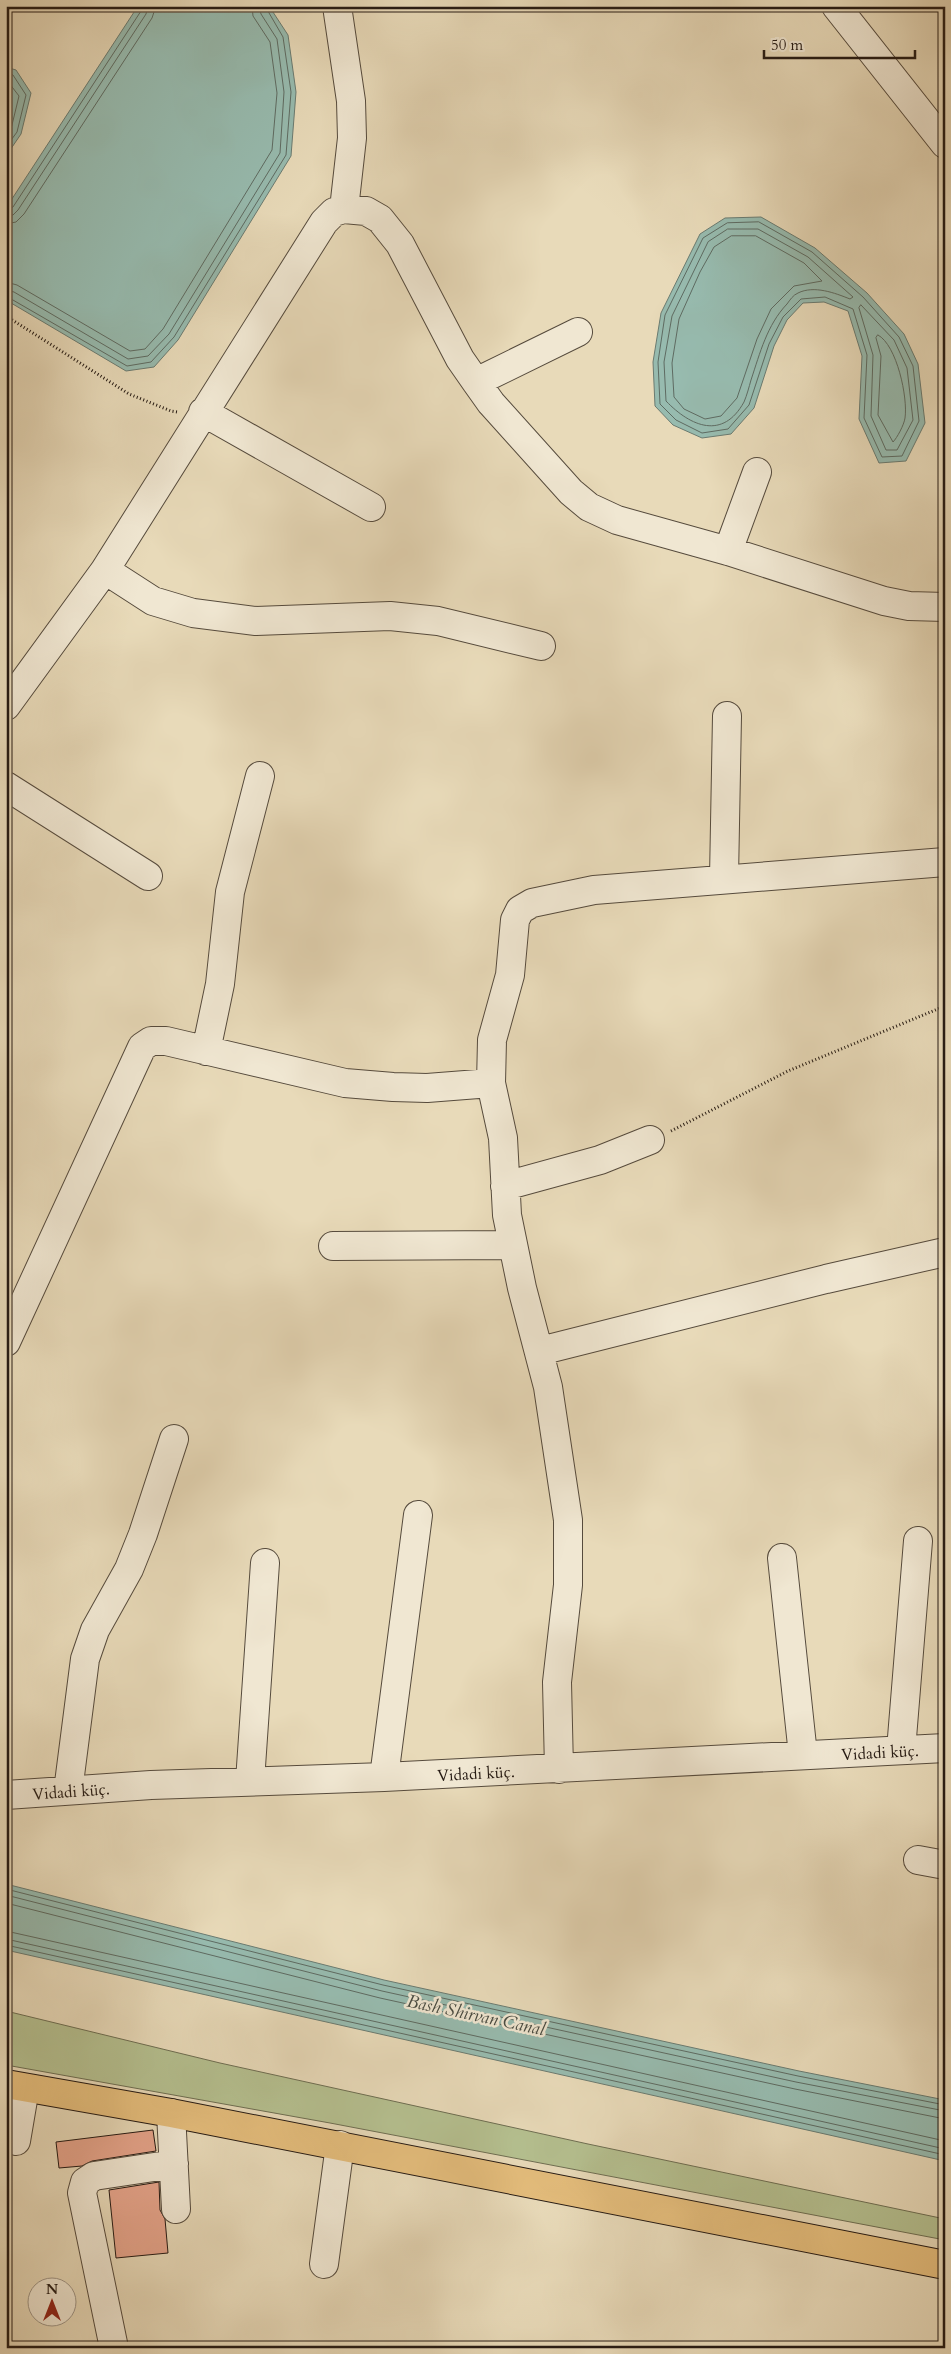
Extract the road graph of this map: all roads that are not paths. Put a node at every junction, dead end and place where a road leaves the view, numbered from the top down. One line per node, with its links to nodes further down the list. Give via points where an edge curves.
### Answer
1 (337, 6): 4 (street, via 352,138)
2 (836, 6): 3 (street)
3 (945, 144)
4 (344, 209): 6 (street, via 366,211 380,220 400,244 460,359); 7 (street, via 334,212 324,222)
5 (578, 332): 6 (street)
6 (476, 382): 10 (street, via 571,492 589,507 617,520)
7 (203, 412): 9 (street); 11 (street)
8 (757, 472): 10 (street)
9 (371, 507)
10 (728, 551): 12 (street, via 884,601 909,606)
11 (105, 570): 13 (street, via 152,601 193,612 256,621 400,617 438,621); 14 (street)
12 (945, 607)
13 (541, 646)
14 (6, 706)
15 (727, 716): 20 (street)
16 (260, 776): 21 (street, via 230,892 220,984)
17 (6, 786): 19 (street)
18 (945, 862): 20 (street)
19 (148, 876)
20 (724, 878): 22 (street, via 594,890 532,903 520,910 515,920 510,975 492,1040)
21 (206, 1051): 22 (street, via 345,1083 427,1088); 28 (street, via 166,1041 151,1041 142,1047)
22 (491, 1083): 24 (street, via 503,1138)
23 (650, 1140): 24 (street, via 600,1160)
24 (505, 1186): 25 (street)
25 (513, 1245): 26 (street); 29 (street)
26 (333, 1246)
27 (945, 1252): 29 (street)
28 (6, 1342)
29 (540, 1351): 38 (street, via 568,1520 568,1585 557,1682)
30 (174, 1439): 41 (street, via 129,1570 95,1630 85,1659)
31 (418, 1515): 39 (street)
32 (918, 1541): 36 (street)
33 (782, 1558): 37 (street)
34 (265, 1563): 40 (street)
35 (945, 1748): 36 (street, Vidadi küç.)
36 (901, 1750): 37 (street, Vidadi küç.)
37 (803, 1755): 38 (street, Vidadi küç.)
38 (559, 1769): 39 (street, Vidadi küç.)
39 (384, 1777): 40 (street, Vidadi küç.)
40 (250, 1781): 41 (street, Vidadi küç.)
41 (68, 1791): 42 (street, Vidadi küç.)
42 (6, 1795)
43 (918, 1860): 44 (street)
44 (945, 1865)
45 (15, 2086): 46 (main road); 47 (street)
46 (171, 2113): 48 (main road); 49 (street)
47 (16, 2141)
48 (340, 2145): 51 (street); 52 (main road)
49 (174, 2164): 50 (street); 53 (street, via 94,2176 86,2182 82,2192)
50 (176, 2209)
51 (324, 2264)
52 (945, 2265)
53 (114, 2348)

